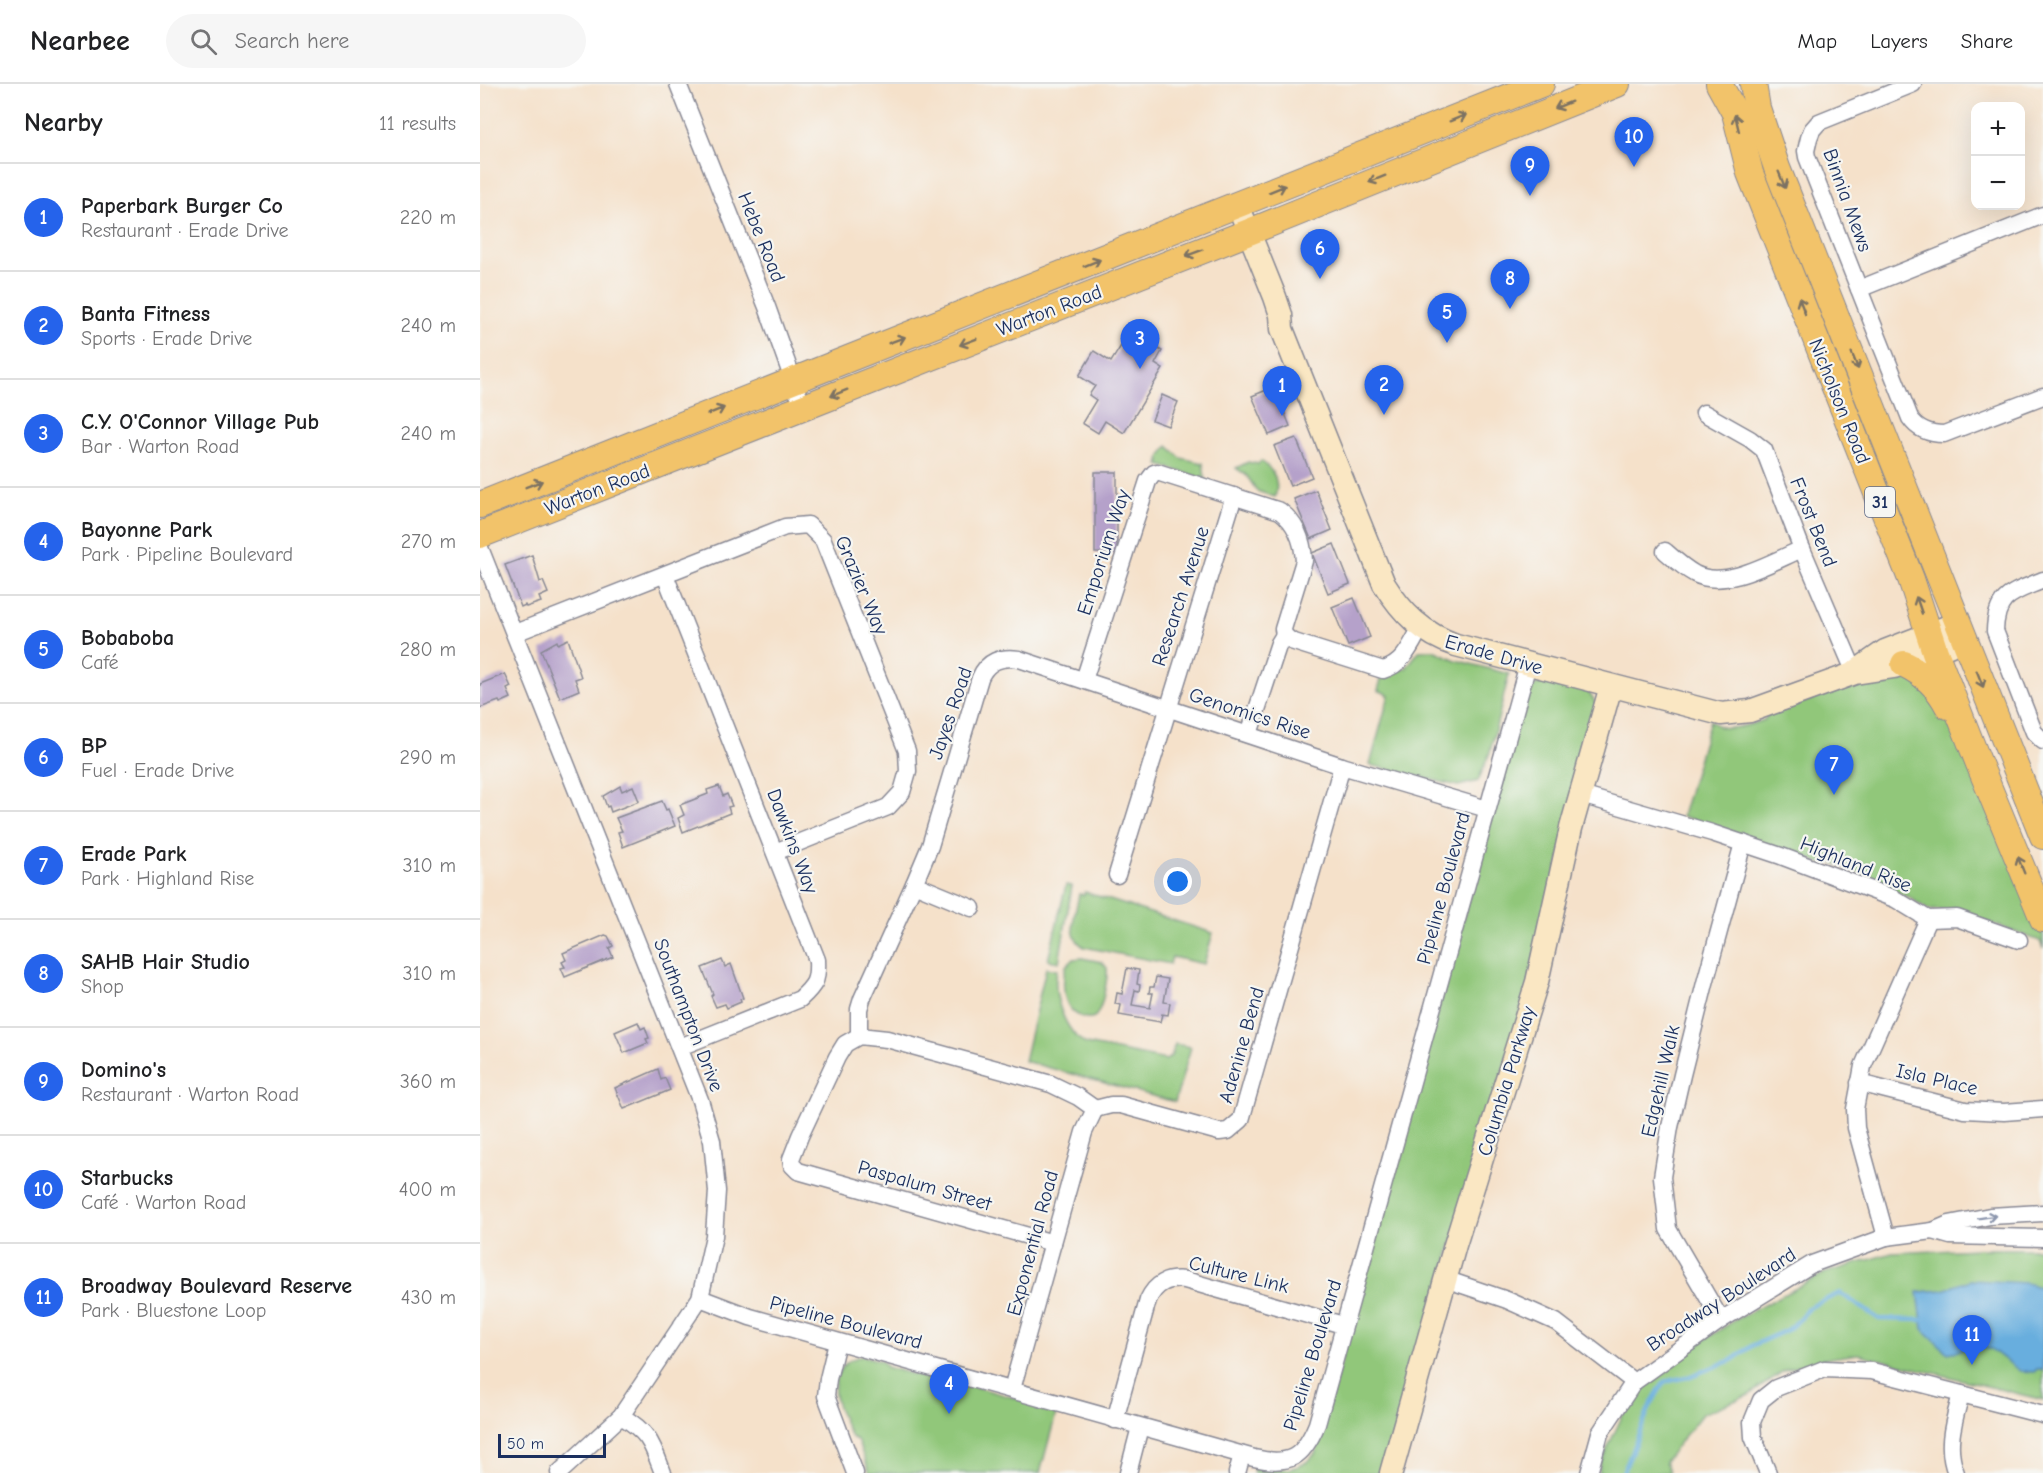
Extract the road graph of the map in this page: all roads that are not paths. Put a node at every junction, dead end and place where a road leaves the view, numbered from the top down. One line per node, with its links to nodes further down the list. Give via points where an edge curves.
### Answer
1 (678, 84): 11 (street, Hebe Road)
2 (1541, 84): 7 (main road, Warton Road, one-way to 2)
3 (1617, 84): 9 (main road, Warton Road, one-way to 9)
4 (1719, 84): 27 (main road, Nicholson Road / 31, one-way to 4, via 1911,579 1750,173 1735,113)
5 (1754, 84): 24 (main road, Nicholson Road / 31, one-way to 24, via 1757,108 1777,168)
6 (1913, 84): 10 (street, Binnia Mews, via 1826,118 1812,130 1807,145 1807,157)
7 (1230, 208): 9 (street, Erade Drive); 11 (main road, Warton Road, one-way to 7)
8 (2043, 215): 10 (street)
9 (1241, 235): 13 (main road, Warton Road, one-way to 13); 23 (street, Erade Drive, via 1275,297 1282,329 1384,584 1400,608)
10 (1859, 289): 12 (street, Binnia Mews, via 1910,418 1921,429 1944,434)
11 (792, 380): 13 (street, Hebe Road); 16 (main road, Warton Road, one-way to 11)
12 (2043, 396)
13 (803, 408): 17 (main road, Warton Road)
14 (1704, 413): 19 (street, Frost Bend, via 1764,450)
15 (1234, 496): 26 (street, Emporium Way, via 1280,511 1290,518 1296,530 1304,561); 31 (street, Emporium Way, via 1162,472 1150,477); 33 (street, Research Avenue)
16 (480, 505)
17 (480, 535)
18 (480, 548): 25 (street, Southampton Drive)
19 (1802, 549): 20 (street, via 1731,578 1708,578 1694,573); 30 (street, Frost Bend)
20 (1665, 551)
21 (665, 575): 25 (street, Grazier Way); 42 (street, Dawkins Way); 42 (street, Grazier Way, via 785,527 808,525 823,540 908,751 902,792 888,807)
22 (2043, 580): 35 (street, via 2007,596 1996,614 1995,631 2034,732)
23 (1421, 627): 26 (street, via 1405,656 1383,670 1291,641); 28 (street, Erade Drive, via 1456,645)
24 (1960, 631): 27 (street, Erade Drive); 40 (main road, Nicholson Road / 31, one-way to 40)
25 (515, 633): 50 (street, Southampton Drive)
26 (1284, 635): 34 (street, Emporium Way)
27 (1932, 643): 29 (street, Erade Drive); 30 (street, Erade Drive, via 1885,651); 36 (main road, Nicholson Road / 31)
28 (1528, 664): 32 (street, Erade Drive); 39 (street, Pipeline Boulevard)
29 (1904, 664): 30 (street, Erade Drive); 36 (main road, via 1919,671 1945,699)
30 (1855, 673): 32 (street, Erade Drive, via 1739,713 1711,712)
31 (1084, 680): 33 (street, Jayes Road); 44 (street, Jayes Road, via 1009,657 993,661 982,672 930,846)
32 (1611, 686): 38 (street, Columbia Parkway)
33 (1167, 708): 34 (street, Genomics Rise); 43 (street, Genomics Rise)
34 (1249, 734): 37 (street, Genomics Rise)
35 (2043, 741)
36 (1979, 764): 47 (main road, Nicholson Road / 31, one-way to 36)
37 (1342, 766): 39 (street, Genomics Rise); 52 (street, Adenine Bend, via 1241,1120 1219,1132 1121,1105)
38 (1581, 795): 41 (street, Highland Rise); 59 (street, Columbia Parkway, via 1537,982)
39 (1486, 809): 62 (street, Pipeline Boulevard)
40 (2043, 836)
41 (1743, 843): 46 (street, Highland Rise, via 1894,899); 61 (street, Edgehill Walk, via 1677,1095 1662,1177 1668,1229)
42 (775, 852): 50 (street, Dawkins Way, via 817,960 818,975 800,999)
43 (1117, 875)
44 (914, 884): 45 (street); 49 (street, Jayes Road, via 862,999)
45 (972, 908)
46 (1928, 919): 48 (street, via 1957,918); 51 (street)
47 (2043, 919)
48 (2019, 940)
49 (859, 1036): 52 (street, via 887,1039 1051,1084); 58 (street, Paspalum Street, via 844,1044 837,1057 800,1136 792,1165 798,1171)
50 (680, 1047): 60 (street, Southampton Drive, via 712,1141 717,1191 713,1244)
51 (1859, 1083): 53 (street, Isla Place, via 1965,1110); 56 (street, via 1856,1128)
52 (1095, 1109): 58 (street, Exponential Road, via 1084,1132)
53 (2043, 1109)
54 (2043, 1213): 55 (street, Broadway Boulevard, one-way to 54, via 1990,1216)
55 (1933, 1231): 56 (street, Broadway Boulevard); 57 (street, Broadway Boulevard, via 1950,1236)
56 (1886, 1238): 61 (street, Broadway Boulevard, via 1812,1264)
57 (2043, 1238)
58 (1053, 1243): 65 (street, Exponential Road)
59 (1445, 1280): 64 (street, via 1507,1300 1556,1322); 77 (street, Columbia Parkway)
60 (699, 1298): 63 (street, Pipeline Boulevard); 68 (street, Southampton Drive)
61 (1722, 1320): 64 (street, Broadway Boulevard)
62 (1343, 1325): 69 (street, Culture Link, via 1185,1280 1165,1281 1152,1291 1148,1300); 71 (street, Pipeline Boulevard, via 1317,1424 1306,1446 1288,1460 1265,1461)
63 (837, 1342): 65 (street, Pipeline Boulevard); 74 (street, via 826,1396)
64 (1634, 1382): 78 (street, Broadway Boulevard, via 1600,1433)
65 (1012, 1389): 69 (street, Pipeline Boulevard)
66 (1961, 1394): 67 (street); 79 (street, via 1872,1371 1853,1370 1824,1370 1776,1388 1761,1400 1752,1422 1753,1437); 80 (street, via 1951,1433 1951,1460)
67 (2043, 1415)
68 (621, 1416): 72 (street, Southampton Drive); 73 (street, via 649,1438)
69 (1115, 1420): 70 (street, Pipeline Boulevard)
70 (1140, 1427): 71 (street, Pipeline Boulevard); 75 (street)
71 (1242, 1455): 76 (street)
72 (559, 1473)
73 (663, 1473)
74 (855, 1473)
75 (1128, 1473)
76 (1237, 1473)
77 (1391, 1473)
78 (1589, 1473)
79 (1768, 1473)
80 (1956, 1473)

